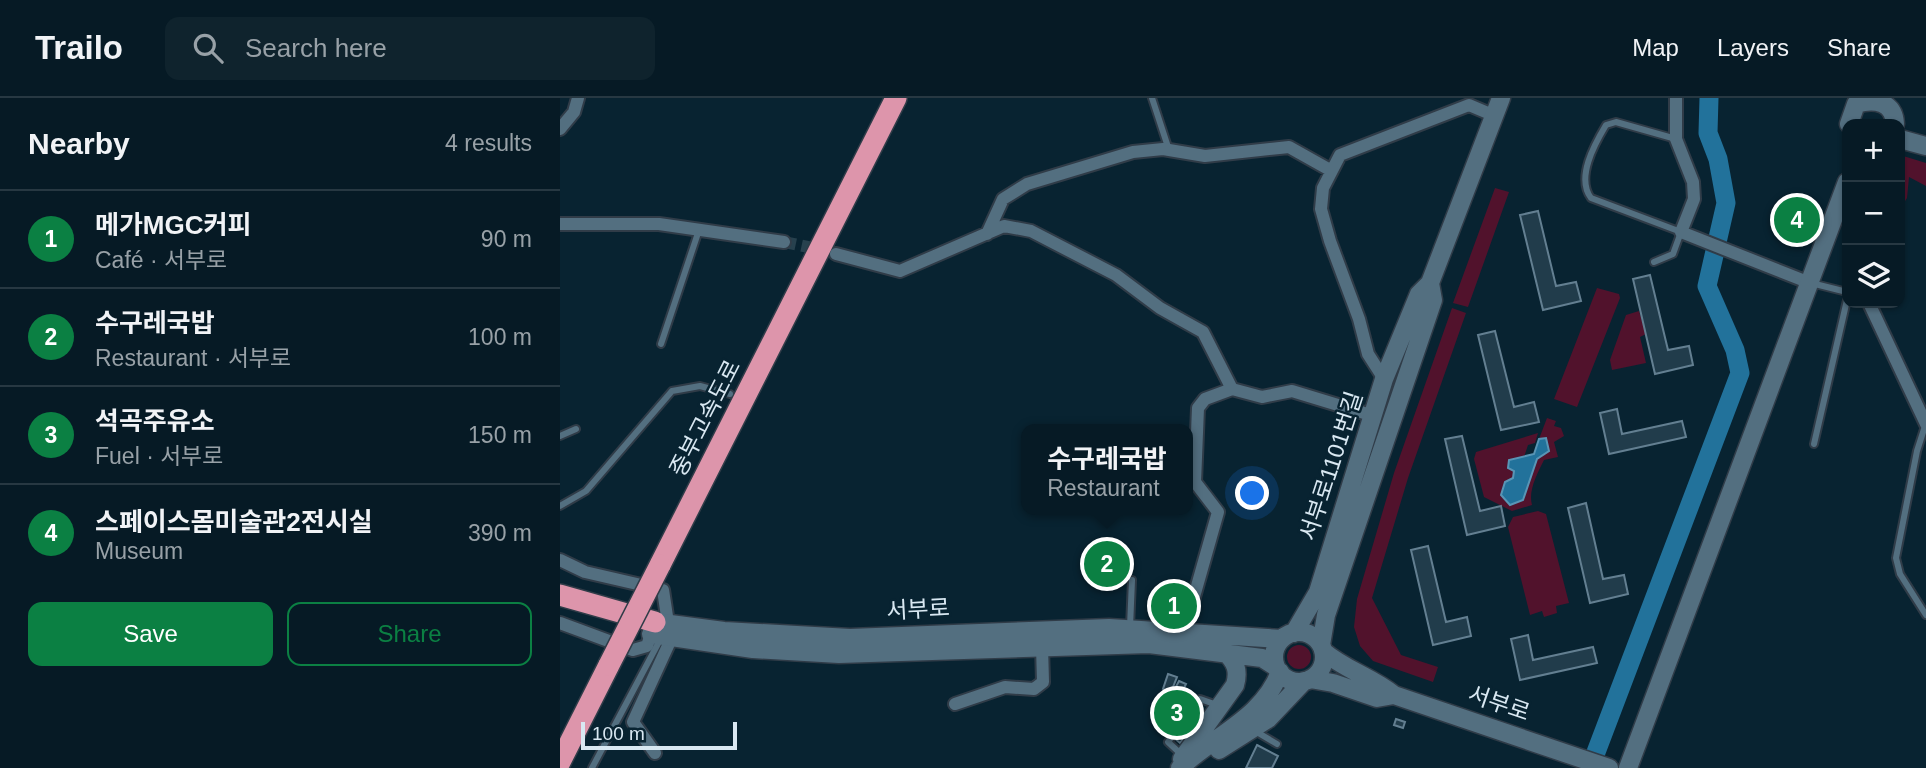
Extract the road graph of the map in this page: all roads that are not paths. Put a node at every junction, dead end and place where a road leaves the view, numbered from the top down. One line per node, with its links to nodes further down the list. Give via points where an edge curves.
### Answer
1 (578, 98): 12 (street, via 574,112)
2 (880, 98): 34 (highway, 중부고속도로)
3 (896, 98): 42 (highway, 중부고속도로)
4 (1152, 98): 16 (lane)
5 (1501, 98): 9 (street)
6 (1676, 98): 13 (street)
7 (1883, 99): 10 (street, via 1856,104); 11 (street)
8 (1468, 102): 9 (street); 17 (street, 서부로1101번길, via 1340,155)
9 (1495, 116): 26 (street)
10 (1851, 119)
11 (1894, 119)
12 (560, 129)
13 (1676, 139): 21 (street, via 1693,183 1694,199); 21 (lane, via 1616,121 1606,125 1584,179 1591,198)
14 (1905, 140): 15 (street)
15 (1926, 146)
16 (1169, 150): 17 (street, via 1205,156 1289,148); 22 (street, via 1133,152 1027,184 1003,199)
17 (1330, 170): 32 (street, 서부로1101번길, via 1321,209 1367,354)
18 (1842, 195): 27 (street)
19 (560, 224): 20 (street, via 659,224)
20 (699, 230): 23 (street); 31 (lane)
21 (1681, 232): 25 (lane, via 1673,254); 27 (street)
22 (987, 234): 24 (street, via 900,271); 33 (street, via 1004,226 1031,231 1116,275 1203,332)
23 (784, 242)
24 (836, 254)
25 (1654, 262)
26 (1430, 283): 32 (street, via 1419,294); 53 (street, via 1433,300 1326,615)
27 (1810, 283): 28 (lane); 70 (street)
28 (1842, 291)
29 (1845, 308): 39 (lane)
30 (1871, 308): 36 (street)
31 (661, 344)
32 (1384, 379): 35 (street, 서부로1101번길)
33 (1232, 389): 35 (street, via 1262,397 1292,391); 50 (street, via 1205,399 1198,408 1195,482 1218,512)
34 (730, 394): 40 (lane, via 700,386 672,391 586,491); 42 (highway, 중부고속도로)
35 (1374, 416): 51 (street, 서부로1101번길, via 1318,592)
36 (1926, 423): 46 (lane, via 1896,558 1900,574)
37 (576, 429): 38 (lane)
38 (560, 436)
39 (1814, 444)
40 (560, 506)
41 (560, 560): 48 (street, via 585,572 663,590)
42 (653, 563): 55 (highway, 중부고속도로, bridge)
43 (1132, 580): 49 (lane)
44 (560, 595): 48 (highway, 서부로)
45 (560, 606): 48 (highway, 서부로)
46 (1926, 615)
47 (560, 624): 48 (street, via 633,650 647,646)
48 (662, 629): 49 (street, 서부로, via 850,638); 52 (street, 서부로, via 753,649 839,654); 65 (street, via 633,722); 68 (lane)
49 (1130, 629): 50 (street, 서부로)
50 (1184, 632): 51 (street, 서부로)
51 (1288, 636): 53 (street, via 1311,635); 56 (street, via 1275,653)
52 (1042, 646): 54 (street, 서부로, via 1149,644); 59 (street, via 1043,682 1034,689 1005,687)
53 (1322, 648): 57 (street, via 1320,670); 58 (street, 서부로, via 1347,670 1378,682)
54 (1225, 652): 56 (street, 서부로, via 1262,658); 61 (street, via 1238,674)
55 (602, 662): 62 (highway, 중부고속도로); 66 (highway, 중부고속도로)
56 (1278, 669): 57 (street, via 1290,680); 60 (street, via 1273,690)
57 (1307, 680): 58 (street, 서부로, via 1334,683 1377,698); 63 (street)
58 (1394, 695): 69 (street, 서부로)
59 (955, 704)
60 (1260, 707): 61 (street); 67 (street)
61 (1214, 711): 67 (street)
62 (560, 730)
63 (1253, 730): 64 (lane); 67 (street)
64 (1278, 744)
65 (655, 753)
66 (560, 762)
67 (1184, 765)
68 (592, 768)
69 (1609, 768)
70 (1628, 768)

